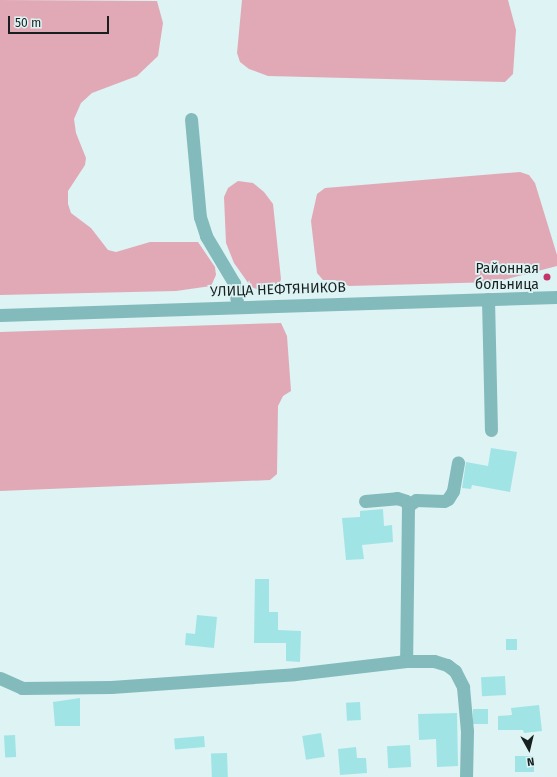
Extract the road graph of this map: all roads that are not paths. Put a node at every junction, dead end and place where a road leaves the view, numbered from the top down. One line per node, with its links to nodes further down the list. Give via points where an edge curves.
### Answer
1 (191, 119): 4 (street, via 200,217 206,236 234,283)
2 (557, 297): 3 (street, УЛИЦА НЕФТЯНИКОВ)
3 (488, 299): 4 (street, УЛИЦА НЕФТЯНИКОВ); 6 (street)
4 (238, 307): 5 (street, УЛИЦА НЕФТЯНИКОВ)
5 (0, 315)
6 (491, 430)
7 (458, 462): 9 (street, via 453,491 448,499 416,500)
8 (364, 501): 9 (street, via 396,498 406,501)
9 (408, 506): 10 (street)
10 (406, 661): 11 (street, via 295,674 111,687 22,688); 12 (street, via 447,665 460,678 466,703)
11 (0, 678)
12 (466, 777)

